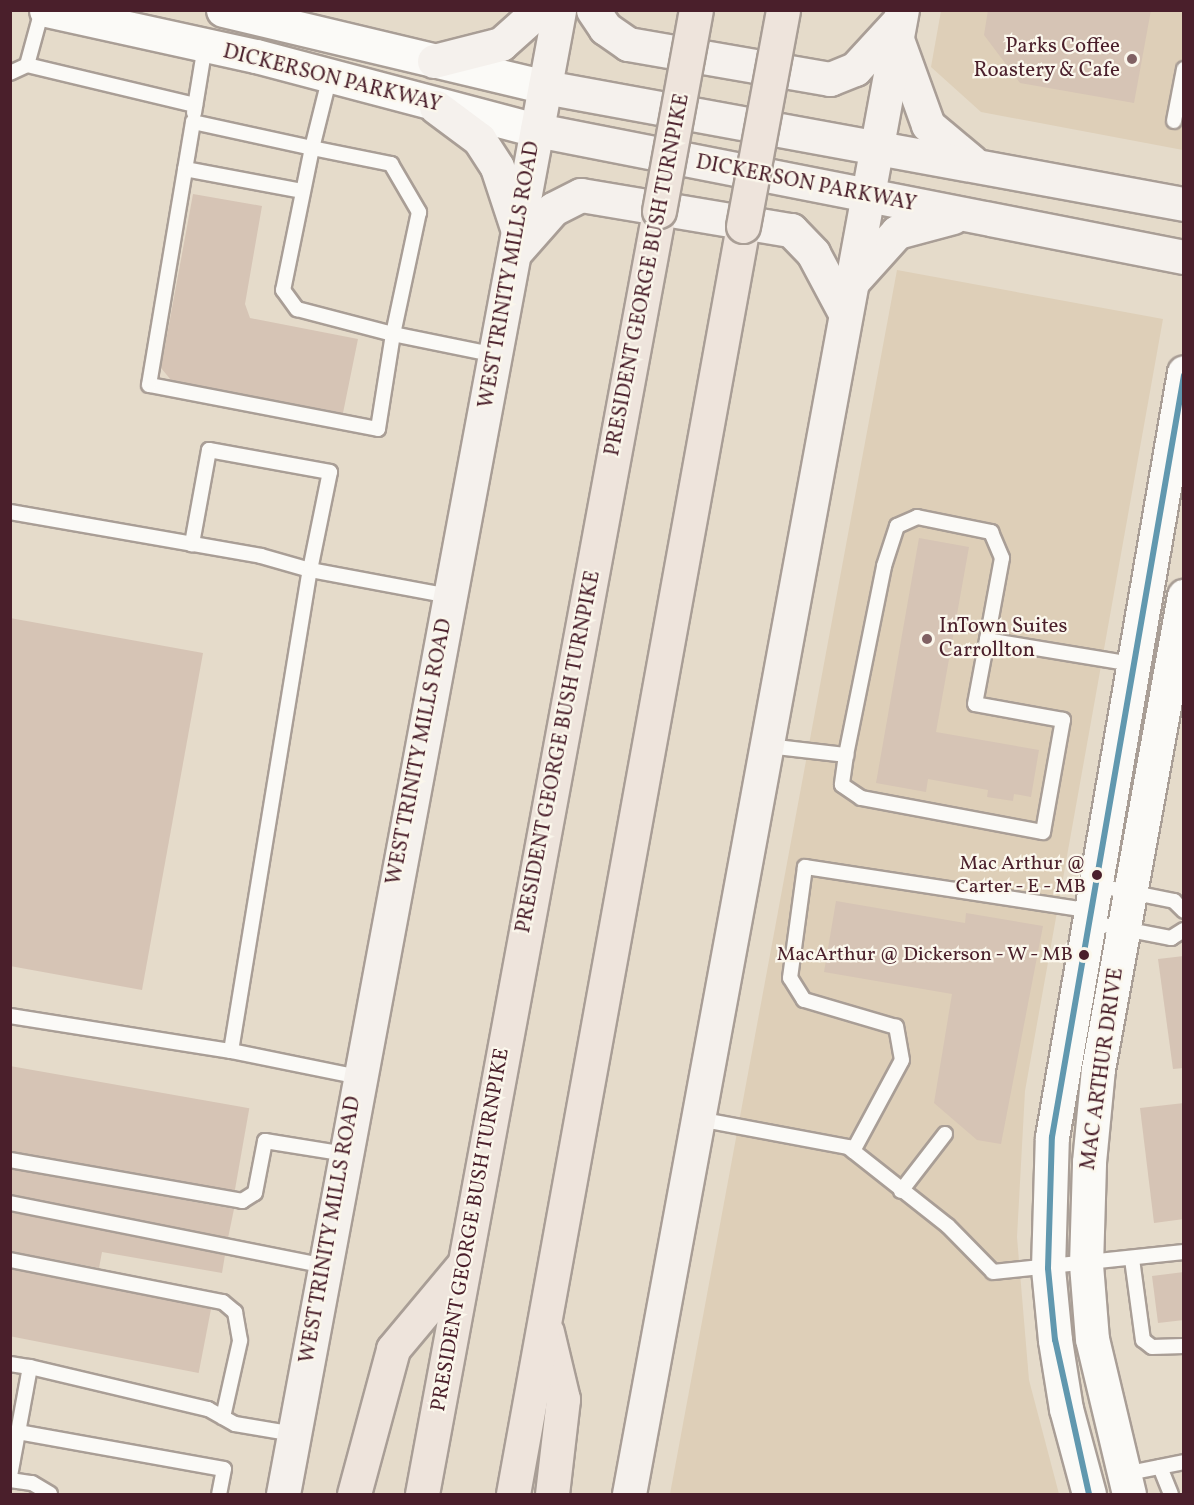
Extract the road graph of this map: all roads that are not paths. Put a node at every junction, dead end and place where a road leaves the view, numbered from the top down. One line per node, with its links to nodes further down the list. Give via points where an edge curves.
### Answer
1 (44, 10): 9 (street, DICKERSON PARKWAY); 11 (lane)
2 (224, 10): 10 (street, DICKERSON PARKWAY)
3 (540, 10): 10 (main road, via 501,45)
4 (559, 10): 15 (main road, WEST TRINITY MILLS ROAD)
5 (593, 10): 8 (main road, via 605,28 628,44 830,79 855,69)
6 (696, 10): 62 (highway, PRESIDENT GEORGE BUSH TURNPIKE, bridge)
7 (783, 10): 66 (highway, bridge)
8 (900, 22): 22 (main road); 23 (main road, via 928,125)
9 (205, 46): 14 (street, DICKERSON PARKWAY); 16 (lane)
10 (434, 61): 15 (street, DICKERSON PARKWAY)
11 (27, 65): 13 (lane); 16 (lane)
12 (1184, 69): 18 (lane)
13 (10, 73)
14 (330, 76): 17 (street, DICKERSON PARKWAY); 21 (lane)
15 (545, 87): 20 (main road, WEST TRINITY MILLS ROAD); 22 (main road, DICKERSON PARKWAY)
16 (195, 105): 19 (lane)
17 (436, 107): 20 (street, DICKERSON PARKWAY); 29 (main road, via 479,139 497,167)
18 (1174, 121)
19 (193, 122): 21 (lane); 24 (lane)
20 (537, 130): 26 (main road, DICKERSON PARKWAY); 29 (main road, WEST TRINITY MILLS ROAD)
21 (312, 148): 25 (lane); 32 (lane, via 391,164 419,212)
22 (876, 148): 23 (main road, DICKERSON PARKWAY); 26 (main road)
23 (976, 165): 27 (main road, DICKERSON PARKWAY)
24 (185, 169): 25 (lane); 32 (lane, via 149,386 378,429)
25 (303, 191): 32 (lane, via 283,290 297,309)
26 (867, 196): 28 (main road, DICKERSON PARKWAY); 31 (main road)
27 (1184, 204)
28 (965, 215): 30 (main road, DICKERSON PARKWAY); 31 (main road, via 897,232)
29 (517, 242): 31 (main road, via 553,209 581,195 791,230); 33 (main road, WEST TRINITY MILLS ROAD)
30 (1184, 257)
31 (847, 298): 42 (main road)
32 (393, 334): 33 (lane)
33 (496, 355): 38 (main road, WEST TRINITY MILLS ROAD)
34 (1184, 372): 41 (street, MAC ARTHUR DRIVE)
35 (10, 512): 36 (lane)
36 (192, 543): 37 (lane); 37 (lane, via 209,450 330,472)
37 (310, 570): 38 (lane); 50 (lane)
38 (449, 596): 51 (main road, WEST TRINITY MILLS ROAD)
39 (1184, 596): 44 (street)
40 (987, 640): 41 (lane); 43 (lane, via 1002,558 991,532 917,517 897,525 884,566); 43 (lane, via 975,704 1063,720 1043,832 861,798 842,785)
41 (1132, 664): 45 (street, MAC ARTHUR DRIVE)
42 (768, 746): 43 (lane); 52 (main road)
43 (846, 755)
44 (1129, 892): 45 (lane); 46 (lane, via 1174,902); 47 (street, MAC ARTHUR DRIVE)
45 (1088, 905): 47 (lane); 54 (lane, via 805,867 790,978 804,1000 896,1027 902,1060); 65 (street, MAC ARTHUR DRIVE, via 1052,1137)
46 (1184, 911)
47 (1123, 927): 48 (lane, via 1171,938); 63 (street, MAC ARTHUR DRIVE, via 1098,1069)
48 (1184, 930)
49 (10, 1016): 50 (lane)
50 (231, 1051): 51 (lane)
51 (359, 1077): 55 (main road, WEST TRINITY MILLS ROAD)
52 (696, 1119): 54 (lane); 84 (main road)
53 (945, 1134): 57 (lane)
54 (854, 1151): 57 (lane)
55 (345, 1154): 56 (lane, via 265,1142 255,1193 242,1201); 64 (main road, WEST TRINITY MILLS ROAD)
56 (10, 1160)
57 (902, 1191): 65 (lane, via 960,1237 981,1266 993,1272)
58 (10, 1203): 64 (lane)
59 (1184, 1252): 60 (lane)
60 (1132, 1259): 63 (lane); 67 (lane, via 1143,1340 1152,1347)
61 (10, 1260): 70 (lane, via 223,1302 237,1318 240,1341)
62 (465, 1262): 80 (highway, via 393,1349); 81 (highway, PRESIDENT GEORGE BUSH TURNPIKE)
63 (1086, 1265): 65 (lane); 76 (street, MAC ARTHUR DRIVE, via 1092,1340)
64 (325, 1266): 72 (main road, WEST TRINITY MILLS ROAD)
65 (1048, 1268): 85 (street, MAC ARTHUR DRIVE, via 1066,1409)
66 (544, 1318): 82 (highway); 83 (highway, via 563,1399)
67 (1184, 1346)
68 (10, 1364): 69 (lane)
69 (30, 1367): 70 (lane, via 208,1409); 71 (lane)
70 (223, 1418): 72 (lane)
71 (18, 1432): 75 (lane); 78 (lane, via 224,1469)
72 (294, 1434): 79 (main road, WEST TRINITY MILLS ROAD)
73 (1184, 1462): 74 (lane)
74 (1160, 1467): 76 (lane); 86 (lane)
75 (10, 1478): 77 (lane, via 32,1483)
76 (1125, 1485)
77 (50, 1494)
78 (219, 1494)
79 (283, 1494)
80 (354, 1494)
81 (422, 1494)
82 (513, 1494)
83 (552, 1494)
84 (629, 1494)
85 (1089, 1494)
86 (1170, 1494)

